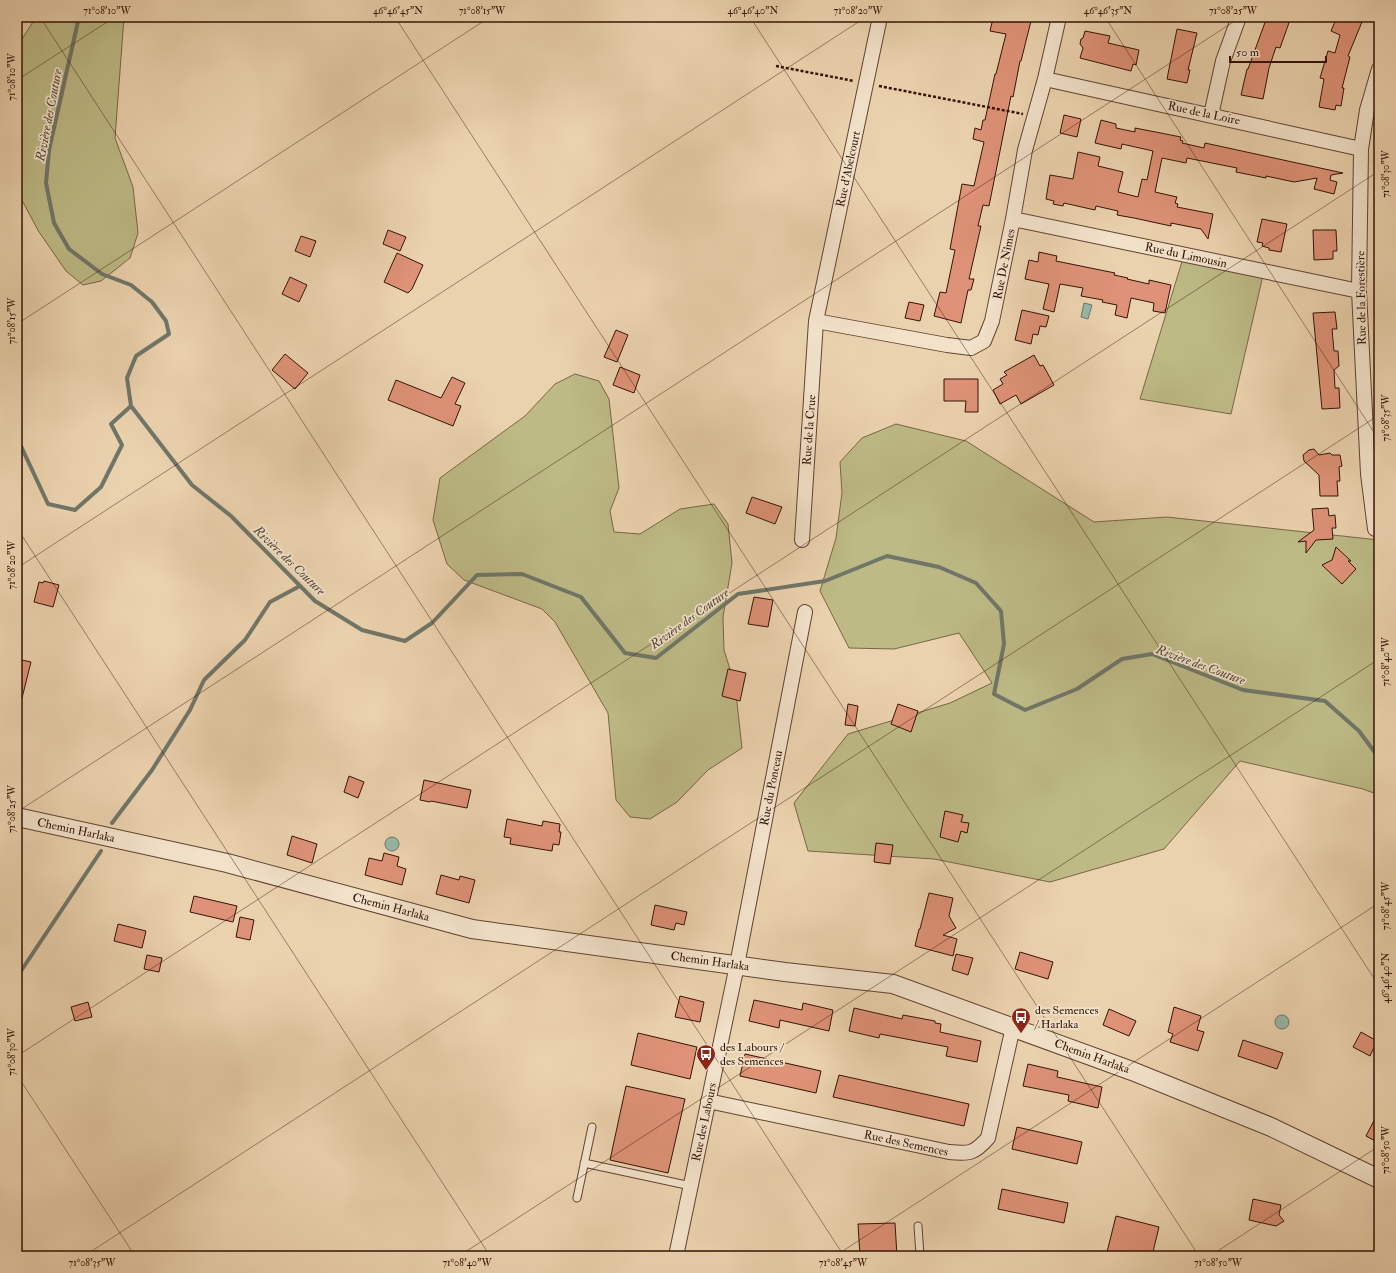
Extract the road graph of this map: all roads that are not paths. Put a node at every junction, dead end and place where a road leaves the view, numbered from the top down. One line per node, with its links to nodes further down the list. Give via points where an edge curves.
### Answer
1 (880, 17): 10 (street, Rue d'Abelcourt)
2 (1059, 17): 5 (street, Rue De Nîmes)
3 (1239, 17): 6 (street, via 1222,61)
4 (1379, 69): 7 (street, Rue de la Forestière, via 1367,110)
5 (1045, 79): 6 (street, Rue de la Loire); 8 (street, Rue De Nîmes, via 1025,150)
6 (1212, 115): 7 (street, Rue de la Loire)
7 (1362, 149): 9 (street, Rue de la Forestière)
8 (1013, 219): 9 (street, Rue du Limousin); 10 (street, Rue De Nîmes, via 992,321 984,341 971,348)
9 (1359, 291): 11 (street, Rue de la Forestière, via 1368,474)
10 (816, 320): 12 (street, Rue de la Crue)
11 (1374, 530)
12 (802, 540)
13 (805, 612): 15 (street, Rue du Ponceau)
14 (17, 817): 15 (street, Chemin Harlaka, via 227,863 472,929)
15 (737, 965): 16 (street, Chemin Harlaka, via 893,984); 17 (street, Rue des Labours)
16 (1014, 1027): 17 (street, Rue des Semences, via 988,1138 978,1149 965,1153 948,1152); 20 (street, Chemin Harlaka, via 1271,1127)
17 (708, 1101): 21 (street, Rue des Labours)
18 (592, 1127): 19 (lane)
19 (584, 1163): 21 (lane); 22 (lane)
20 (1379, 1179)
21 (691, 1186): 24 (street, Rue des Labours)
22 (577, 1198)
23 (918, 1226): 25 (lane)
24 (676, 1256)
25 (920, 1256)

